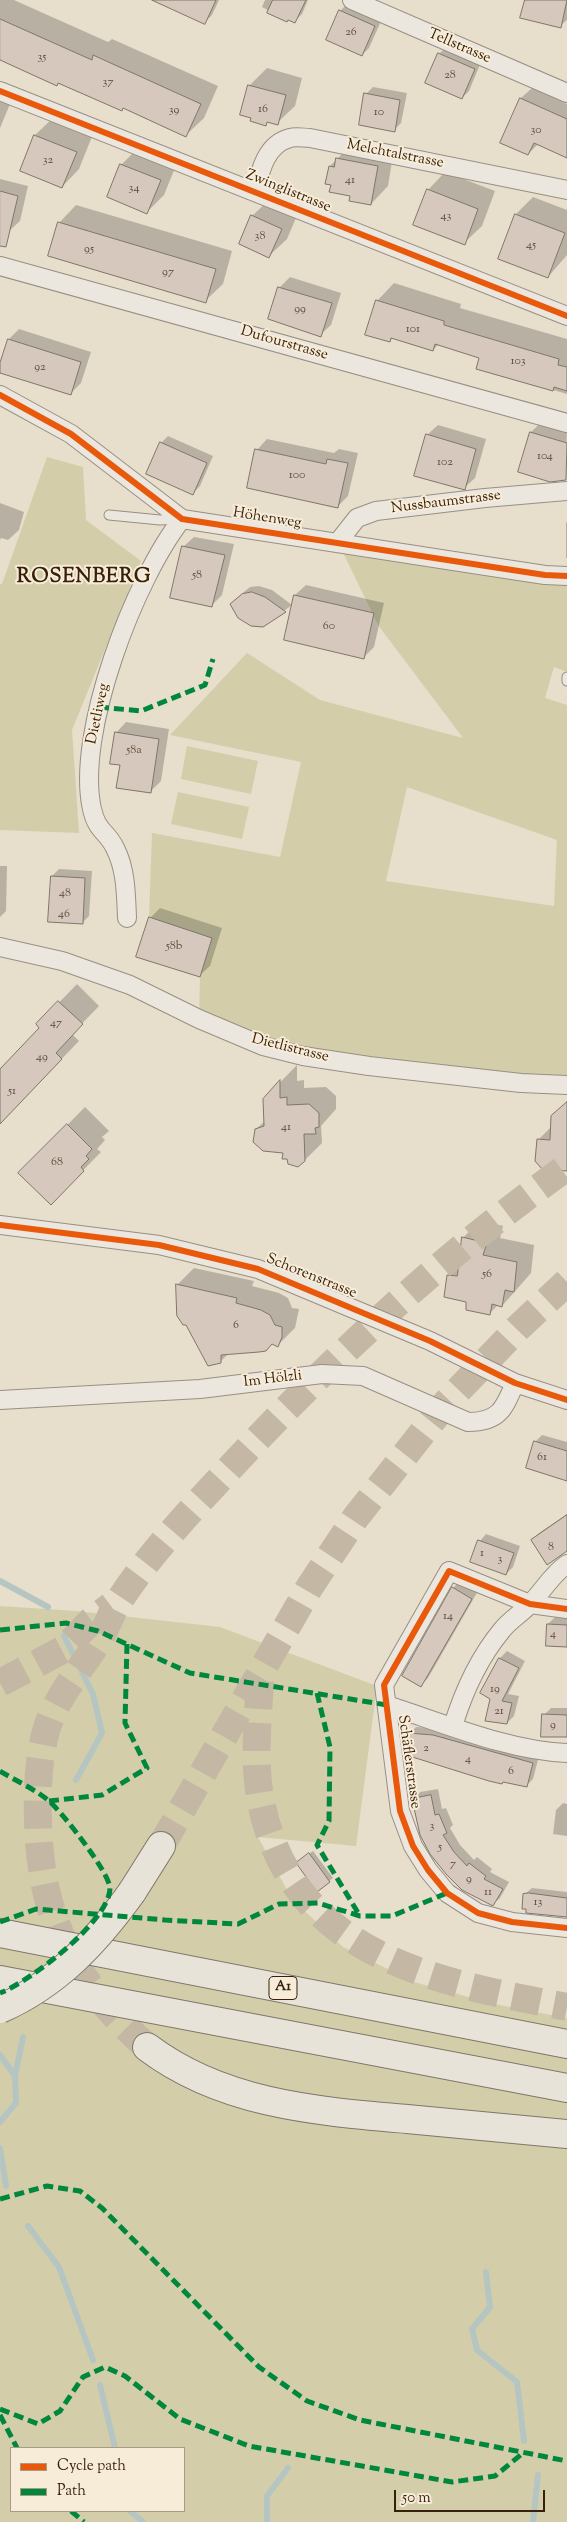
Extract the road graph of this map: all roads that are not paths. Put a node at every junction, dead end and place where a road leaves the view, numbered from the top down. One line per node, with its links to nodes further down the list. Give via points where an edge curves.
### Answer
1 (352, 0): 3 (street, Tellstrasse)
2 (0, 91): 5 (street, Zwinglistrasse)
3 (567, 93)
4 (567, 190): 5 (street, Melchtalstrasse, via 310,138 290,137 273,147 262,165)
5 (255, 192): 7 (street, Zwinglistrasse)
6 (0, 266): 9 (street, Dufourstrasse)
7 (567, 316)
8 (0, 395): 12 (street, Höhenweg, via 71,434)
9 (567, 423)
10 (567, 491): 13 (street, Nussbaumstrasse, via 376,511 357,518)
11 (108, 515): 12 (lane)
12 (182, 519): 13 (street, Höhenweg); 17 (street, Dietliweg, via 158,553 112,659 92,732 89,784 92,808 98,828 115,847 125,877)
13 (338, 542): 14 (street, Höhenweg)
14 (567, 576)
15 (567, 677): 16 (lane)
16 (567, 681)
17 (127, 918)
18 (0, 947): 19 (street, Dietlistrasse, via 62,960 130,985 263,1046 303,1056 521,1083)
19 (567, 1085)
20 (0, 1225): 21 (street, Schorenstrasse, via 159,1245 258,1269 360,1310)
21 (515, 1383): 22 (street, Im Hölzli, via 504,1409 486,1422 468,1422 363,1376 322,1374 200,1389); 23 (street, Schorenstrasse)
22 (0, 1400)
23 (567, 1400)
24 (567, 1564): 25 (street)
25 (530, 1604): 26 (street); 27 (street, Schäflerstrasse, via 449,1571 384,1685); 28 (street, via 503,1628 478,1663 462,1696)
26 (567, 1609)
27 (387, 1705): 28 (street); 31 (street, Schäflerstrasse, via 400,1811 412,1846 428,1870 447,1893 478,1913 512,1922)
28 (453, 1726): 29 (street, via 552,1753)
29 (567, 1753)
30 (161, 1846): 34 (highway, bridge, via 103,1930 67,1968 36,1990)
31 (567, 1928)
32 (0, 1933): 35 (highway, A1)
33 (0, 1980): 37 (highway)
34 (0, 2009)
35 (567, 2044)
36 (147, 2047): 38 (highway, via 176,2067 210,2084 280,2104)
37 (567, 2088)
38 (567, 2134)

